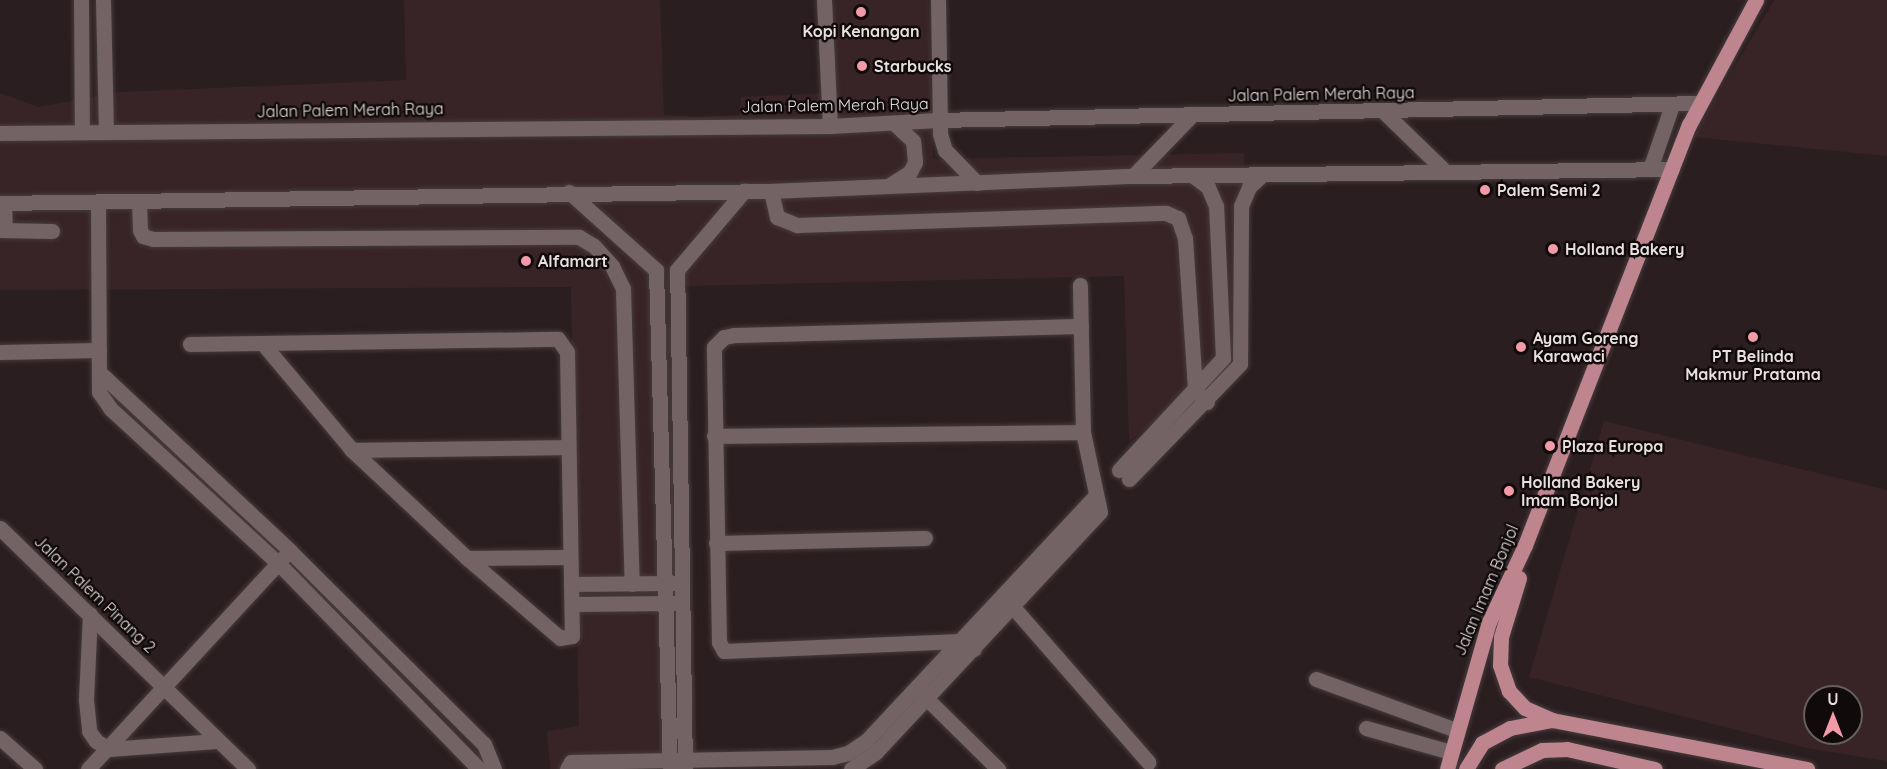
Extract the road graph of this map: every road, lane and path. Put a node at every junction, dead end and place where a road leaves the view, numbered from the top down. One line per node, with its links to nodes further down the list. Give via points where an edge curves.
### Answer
1 (81, 0): 13 (street)
2 (103, 0): 14 (street)
3 (824, 0): 12 (street)
4 (938, 0): 10 (street)
5 (1756, 0): 6 (main road, Jalan Imam Bonjol)
6 (1700, 103): 7 (street, Jalan Palem Merah Raya); 17 (main road, Jalan Imam Bonjol)
7 (1672, 105): 8 (street, Jalan Palem Merah Raya); 16 (street)
8 (1383, 111): 9 (street, Jalan Palem Merah Raya); 18 (street)
9 (1192, 115): 10 (street, Jalan Palem Merah Raya); 21 (street)
10 (938, 120): 11 (street, Jalan Palem Merah Raya); 22 (street, via 945,150)
11 (894, 123): 12 (street, Jalan Palem Merah Raya); 23 (street, via 913,141 915,162 910,172)
12 (830, 126): 14 (street, Jalan Palem Merah Raya)
13 (82, 131): 14 (street, Jalan Palem Merah Raya); 15 (street, Jalan Palem Merah Raya)
14 (105, 131)
15 (0, 133)
16 (1650, 169): 17 (street); 18 (street)
17 (1672, 169): 55 (main road, Jalan Imam Bonjol)
18 (1445, 171): 19 (street)
19 (1263, 174): 20 (street); 44 (street, via 1249,187 1241,206 1240,364)
20 (1192, 175): 21 (street); 43 (street, via 1208,187 1216,206 1223,344 1223,358)
21 (1133, 176): 22 (street)
22 (977, 183): 23 (street)
23 (889, 185): 25 (street)
24 (744, 190): 25 (street); 26 (street); 33 (street)
25 (771, 190): 43 (street, via 777,217 797,225 1166,213 1178,218 1185,238)
26 (569, 192): 27 (street); 32 (street)
27 (139, 201): 28 (street); 64 (street, via 140,230 143,236 153,239 579,237 594,246 612,266 623,289)
28 (98, 202): 29 (street); 38 (street)
29 (2, 203): 30 (street)
30 (2, 230): 31 (street)
31 (52, 231)
32 (656, 270): 33 (street); 42 (street)
33 (677, 270): 41 (street)
34 (1080, 285): 35 (street)
35 (1081, 326): 45 (street); 46 (street, via 724,337 714,347)
36 (190, 344): 37 (street)
37 (264, 345): 47 (street, via 558,339 567,352); 48 (street)
38 (99, 350): 39 (street); 40 (street)
39 (0, 352)
40 (99, 372): 56 (street); 60 (street, via 99,392 111,409)
41 (677, 373): 42 (street); 49 (street)
42 (660, 374): 50 (street)
43 (1195, 390): 44 (street); 44 (street, via 1124,474)
44 (1207, 402)
45 (1083, 432): 46 (street); 51 (street)
46 (714, 436): 54 (street)
47 (568, 447): 48 (street); 58 (street)
48 (352, 450): 59 (street)
49 (679, 464): 50 (street); 62 (street)
50 (662, 465): 65 (street)
51 (1095, 496): 57 (street); 61 (street, via 1100,512)
52 (0, 528): 70 (street, Jalan Palem Pinang 2)
53 (925, 538): 54 (street)
54 (716, 543): 71 (street, via 719,642 724,651)
55 (1525, 545): 76 (main road, via 1501,637 1500,665 1509,691 1525,708); 78 (main road, Jalan Imam Bonjol, via 1489,622)
56 (290, 551): 60 (street); 90 (street, via 484,744)
57 (1044, 551): 61 (street); 71 (street)
58 (570, 557): 59 (street); 63 (street)
59 (467, 558): 67 (street, via 560,638 568,639 574,632)
60 (278, 563): 74 (street); 89 (street)
61 (1055, 563): 69 (street)
62 (682, 583): 65 (street); 66 (street)
63 (571, 584): 64 (street); 67 (street)
64 (632, 584): 65 (street)
65 (665, 584): 68 (street)
66 (682, 603): 68 (street); 85 (street)
67 (572, 604): 68 (street)
68 (665, 604): 85 (street)
69 (1013, 607): 72 (street); 83 (street)
70 (90, 614): 74 (street, Jalan Palem Pinang 2); 81 (street, via 88,730)
71 (960, 641): 72 (street); 75 (street)
72 (974, 649): 75 (street)
73 (1316, 679): 78 (street)
74 (166, 687): 80 (street, Jalan Palem Pinang 2); 81 (street)
75 (921, 693): 84 (street, via 848,753); 92 (street, via 876,752); 93 (street)
76 (1552, 720): 95 (main road, via 1510,728 1482,744); 98 (main road)
77 (1366, 728): 82 (street)
78 (1456, 730): 82 (main road, Jalan Imam Bonjol)
79 (0, 738): 86 (street)
80 (216, 741): 81 (street); 88 (street, Jalan Palem Pinang 2)
81 (109, 749): 87 (street)
82 (1451, 752): 94 (main road, Jalan Imam Bonjol)
83 (1148, 762)
84 (766, 764): 85 (street)
85 (678, 765): 91 (street, via 571,762)
86 (35, 769)
87 (88, 769)
88 (248, 769)
89 (479, 769)
90 (494, 769)
91 (567, 769)
92 (851, 769)
93 (998, 769)
94 (1447, 769)
95 (1466, 769)
96 (1503, 769): 97 (main road, via 1542,750 1567,749)
97 (1655, 769)
98 (1807, 769)

